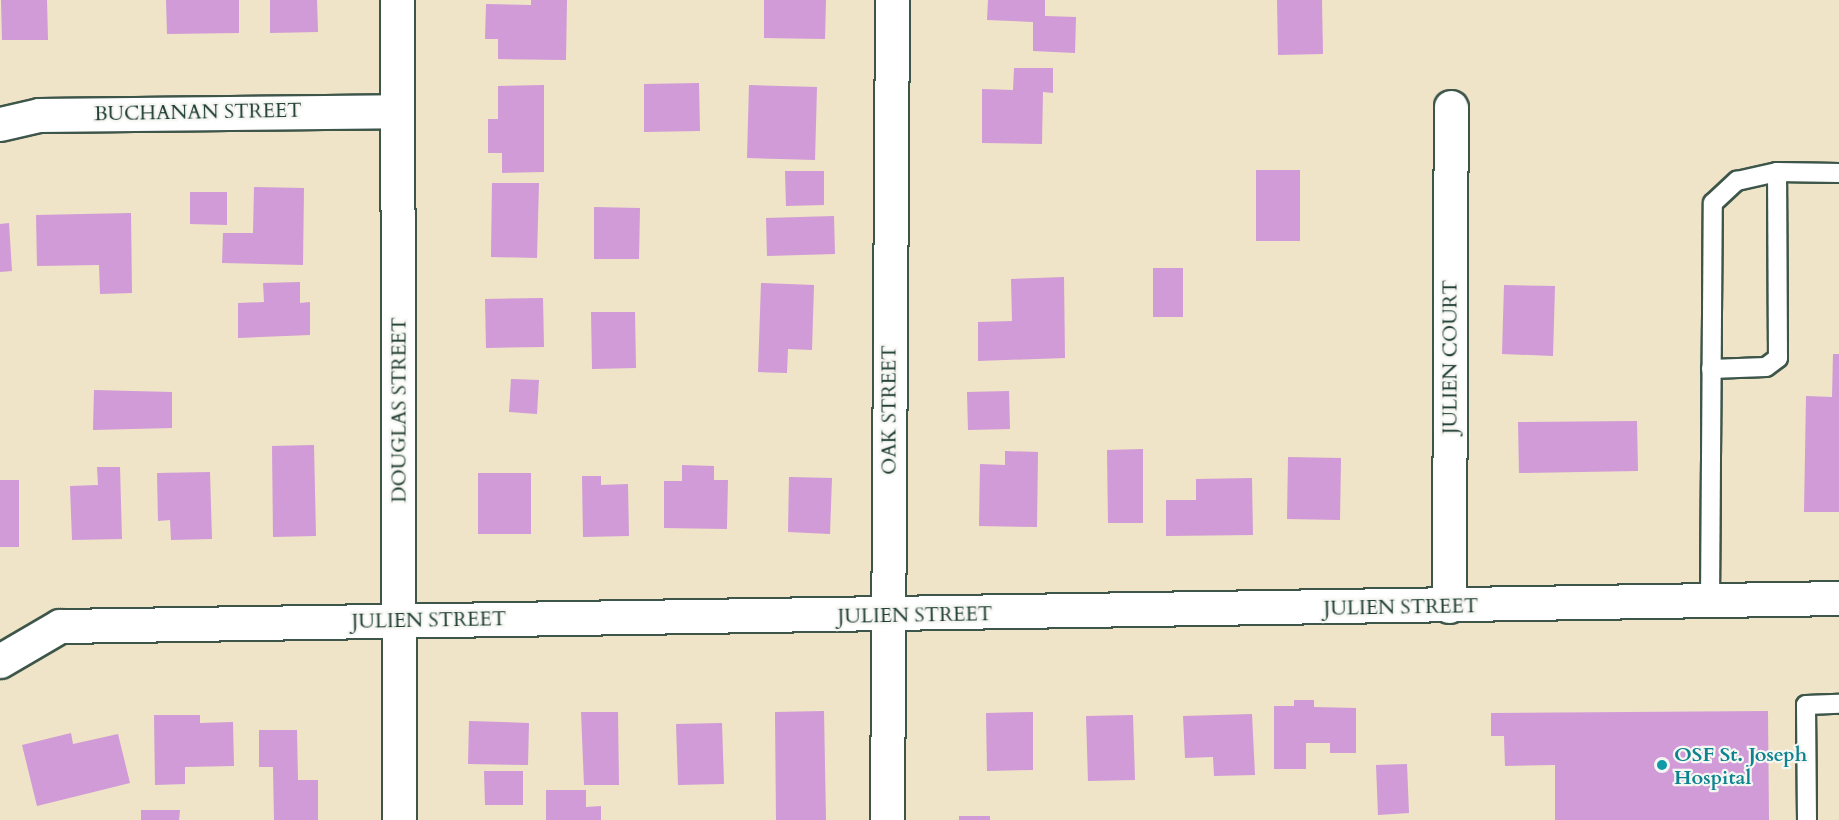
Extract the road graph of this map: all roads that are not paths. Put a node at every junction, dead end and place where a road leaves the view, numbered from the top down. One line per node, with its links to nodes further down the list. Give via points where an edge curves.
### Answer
1 (397, 0): 4 (street, DOUGLAS STREET)
2 (892, 0): 12 (street, OAK STREET)
3 (1451, 107): 11 (street, JULIEN COURT)
4 (396, 111): 5 (street, BUCHANAN STREET, via 39,115); 13 (street, DOUGLAS STREET)
5 (0, 124)
6 (1777, 172): 7 (lane); 8 (lane, via 1737,181 1713,203); 8 (lane, via 1778,358 1766,367)
7 (1839, 172)
8 (1711, 369): 10 (lane)
9 (1839, 598): 10 (street, JULIEN STREET)
10 (1710, 601): 11 (street, JULIEN STREET)
11 (1449, 606): 12 (street, JULIEN STREET)
12 (887, 616): 13 (street, JULIEN STREET); 17 (street, OAK STREET)
13 (399, 620): 14 (street, JULIEN STREET, via 60,626); 16 (street, DOUGLAS STREET)
14 (0, 661)
15 (1839, 704): 18 (lane, via 1806,705)
16 (399, 820)
17 (887, 820)
18 (1807, 820)

